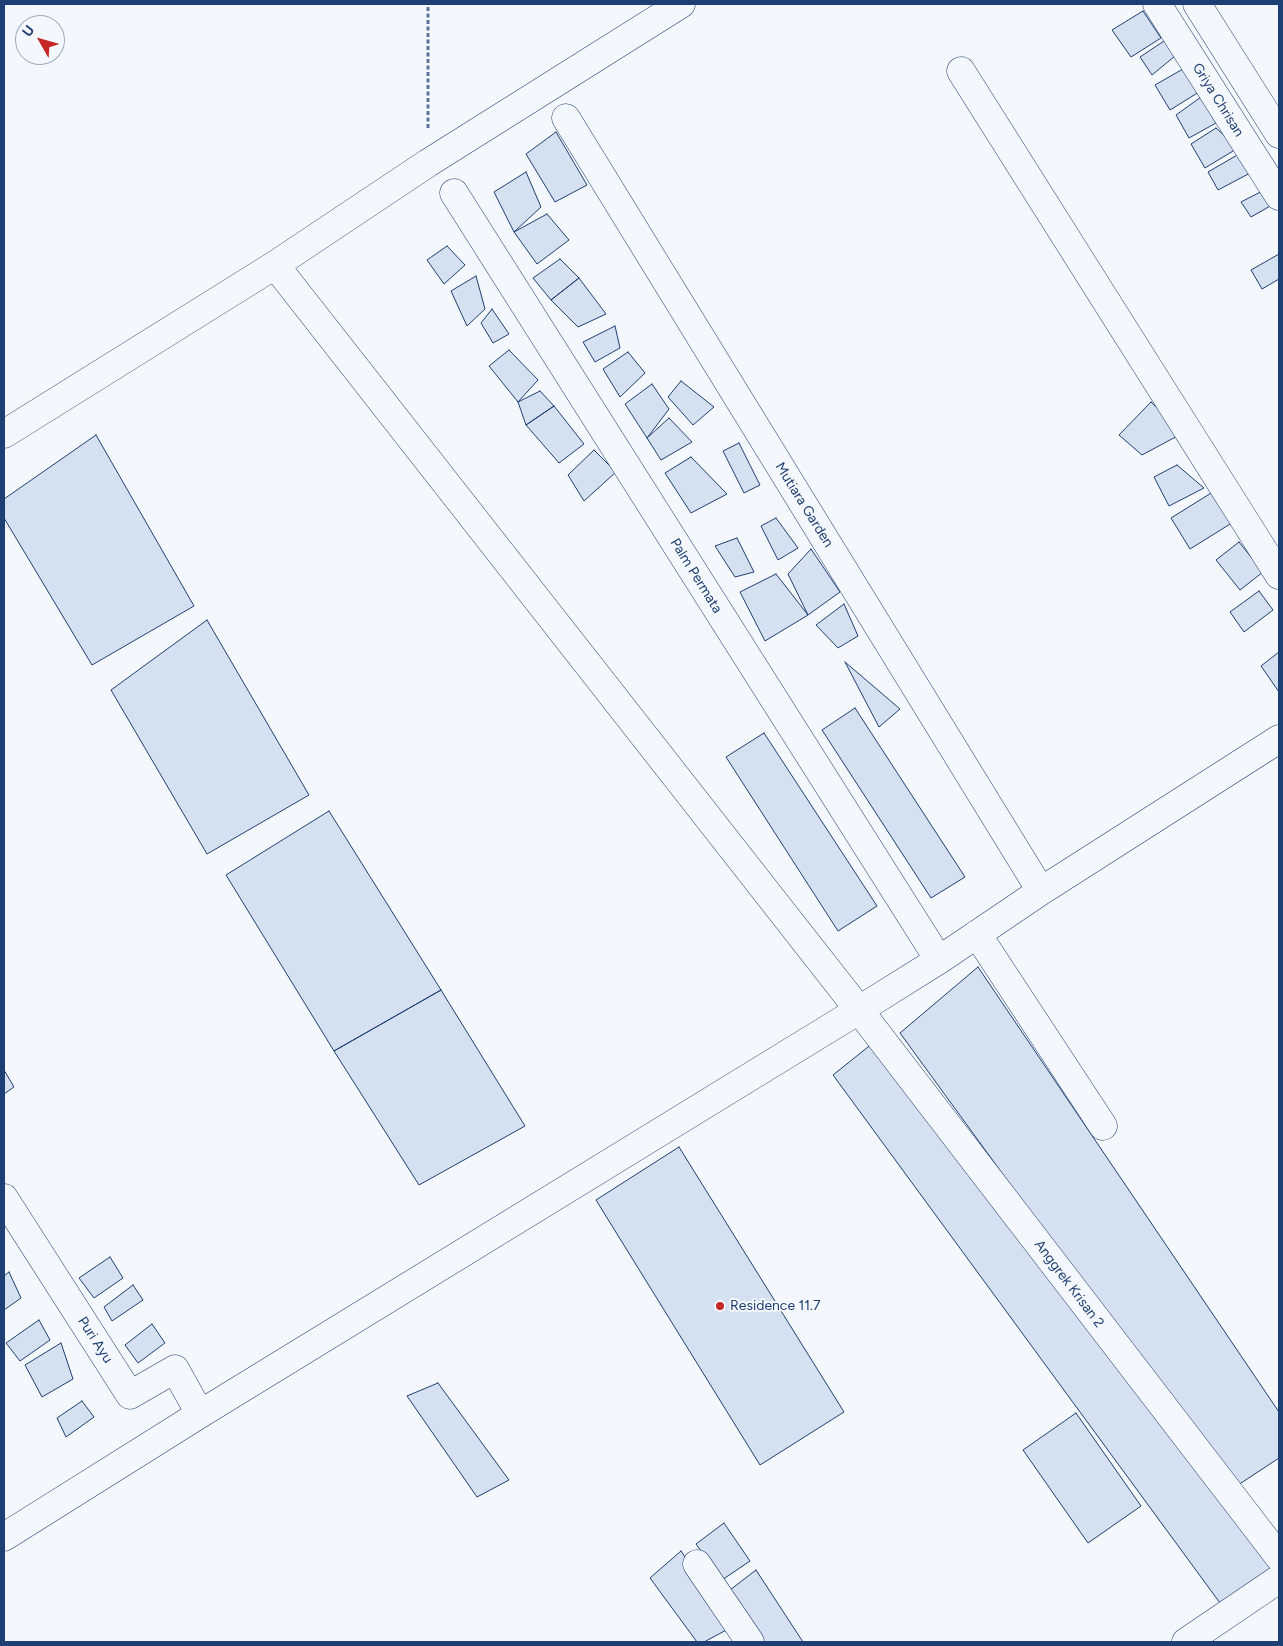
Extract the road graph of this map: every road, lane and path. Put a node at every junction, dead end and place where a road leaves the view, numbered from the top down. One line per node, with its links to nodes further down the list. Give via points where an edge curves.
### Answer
1 (428, 4): 8 (path)
2 (681, 4): 8 (street)
3 (1157, 4): 10 (street, Griya Chrisan)
4 (1197, 4): 7 (street)
5 (961, 71): 13 (street)
6 (566, 118): 15 (street, Mutiara Garden)
7 (1279, 134)
8 (428, 163): 11 (street)
9 (454, 193): 17 (street, Palm Permata)
10 (1279, 196)
11 (274, 265): 12 (street); 18 (street, Anggrek Krisan 2)
12 (4, 434)
13 (1279, 575)
14 (1279, 739): 15 (street)
15 (1040, 891): 16 (street)
16 (977, 934): 17 (street); 19 (street)
17 (939, 960): 18 (street)
18 (859, 1010): 21 (street); 23 (street, Anggrek Krisan 2)
19 (1103, 1126)
20 (4, 1198): 21 (street, Puri Ayu, via 130,1395 175,1370)
21 (200, 1414): 22 (street)
22 (4, 1537)
23 (1279, 1558)
24 (698, 1564): 26 (street)
25 (1279, 1579): 27 (street)
26 (750, 1642)
27 (1186, 1642)

